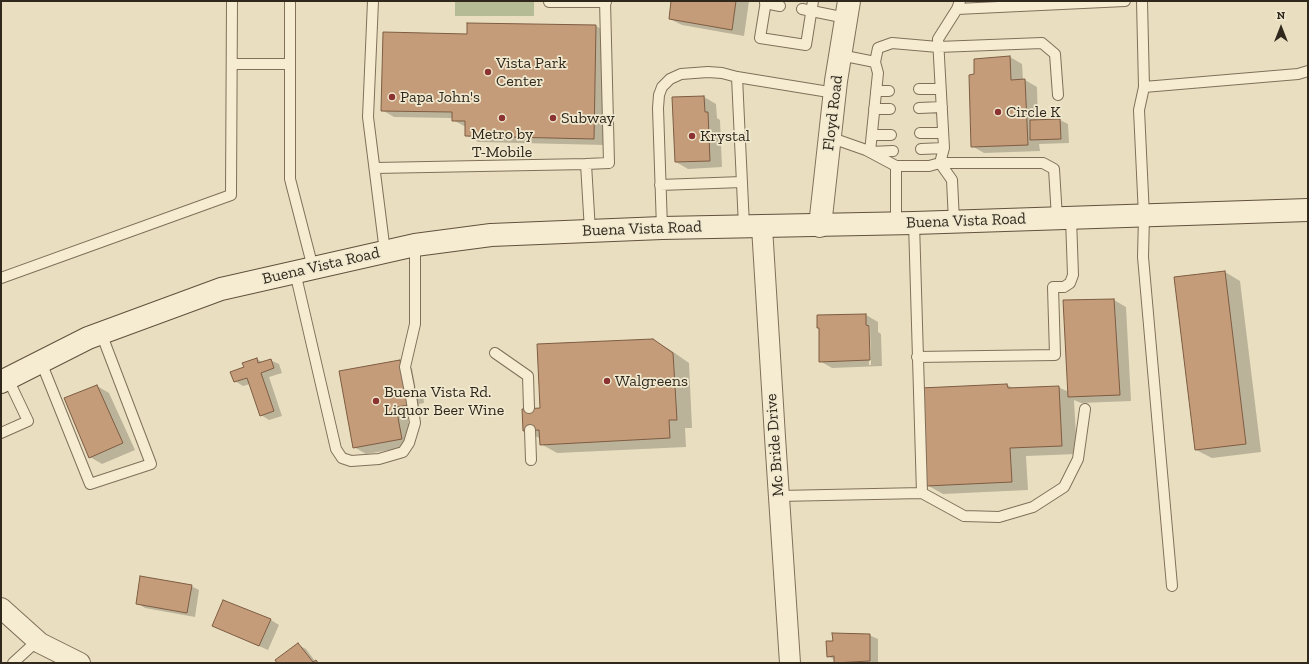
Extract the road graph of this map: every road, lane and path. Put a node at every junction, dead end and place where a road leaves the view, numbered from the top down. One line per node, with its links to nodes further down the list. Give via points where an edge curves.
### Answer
1 (232, 1): 17 (lane)
2 (290, 1): 18 (lane)
3 (373, 1): 44 (lane, via 368,117)
4 (549, 1): 7 (lane)
5 (1125, 1): 9 (lane)
6 (1142, 1): 21 (lane)
7 (606, 2): 42 (lane, via 609,163)
8 (765, 2): 11 (lane); 12 (lane, via 760,38 806,44)
9 (1019, 3): 10 (lane)
10 (958, 5): 14 (lane, via 938,39)
11 (780, 6)
12 (809, 7): 13 (lane)
13 (848, 10): 15 (main road, Floyd Road)
14 (938, 47): 16 (lane, via 892,44 878,48); 23 (lane); 27 (lane, via 1042,43 1055,54)
15 (840, 55): 16 (lane); 26 (main road, Floyd Road)
16 (875, 62): 24 (lane, via 878,73)
17 (232, 64): 18 (lane); 59 (lane, via 232,195)
18 (290, 64): 58 (lane, via 290,179)
19 (1308, 71): 21 (lane, via 1298,74)
20 (737, 77): 26 (lane); 45 (lane); 46 (lane, via 708,72 681,74 662,87 658,108)
21 (1144, 87): 48 (lane, via 1139,110)
22 (920, 89): 23 (lane)
23 (940, 89): 28 (lane)
24 (876, 91): 25 (lane); 30 (lane)
25 (889, 91)
26 (835, 93): 36 (main road, Floyd Road)
27 (1058, 95)
28 (942, 107): 29 (lane); 33 (lane)
29 (920, 108)
30 (874, 109): 31 (lane); 34 (lane)
31 (890, 109)
32 (920, 133): 33 (lane)
33 (944, 133): 37 (lane)
34 (872, 135): 35 (lane); 40 (lane)
35 (891, 135)
36 (829, 138): 40 (lane); 52 (main road, Floyd Road)
37 (944, 148): 38 (lane); 41 (lane)
38 (921, 149)
39 (892, 151): 40 (lane)
40 (870, 152): 43 (lane)
41 (940, 163): 43 (lane, via 929,166); 49 (lane, via 1043,163 1054,169); 50 (lane, via 952,180)
42 (586, 164): 44 (lane); 55 (lane)
43 (896, 166): 51 (lane)
44 (374, 168): 57 (lane)
45 (742, 182): 46 (lane); 53 (lane)
46 (660, 185): 54 (lane)
47 (1308, 210): 48 (main road, Buena Vista Road)
48 (1144, 216): 49 (main road, Buena Vista Road); 72 (lane, via 1143,257)
49 (1064, 218): 50 (main road, Buena Vista Road); 62 (lane, via 1073,275 1070,283 1064,287 1053,287 1054,355)
50 (954, 221): 51 (main road, Buena Vista Road)
51 (905, 223): 52 (main road, Buena Vista Road); 62 (lane)
52 (820, 226): 53 (main road, Buena Vista Road)
53 (753, 227): 54 (main road, Buena Vista Road); 71 (street, Mc Bride Drive)
54 (662, 228): 55 (main road, Buena Vista Road)
55 (590, 231): 56 (main road, Buena Vista Road, via 491,235)
56 (414, 245): 57 (main road, Buena Vista Road); 58 (lane, via 414,324 405,367 415,422 410,443 403,452 379,458 351,461 342,458 336,449)
57 (385, 252): 58 (main road, Buena Vista Road)
58 (304, 270): 60 (main road, Buena Vista Road, via 221,289)
59 (1, 278)
60 (101, 333): 63 (main road, Buena Vista Road); 63 (lane, via 151,464 90,484)
61 (495, 353): 65 (lane, via 528,376)
62 (917, 357): 70 (lane)
63 (41, 362): 64 (main road, Buena Vista Road)
64 (4, 380): 68 (lane, via 28,421)
65 (529, 408)
66 (1085, 409): 70 (lane, via 1078,458 1064,487 1033,507 999,517 964,516)
67 (530, 430): 69 (lane)
68 (1, 433)
69 (531, 460)
70 (922, 493): 71 (lane)
71 (779, 496): 77 (street, Mc Bride Drive)
72 (1172, 586)
73 (1, 608): 74 (street)
74 (37, 640): 75 (lane); 76 (street)
75 (12, 663)
76 (80, 663)
77 (790, 663)

